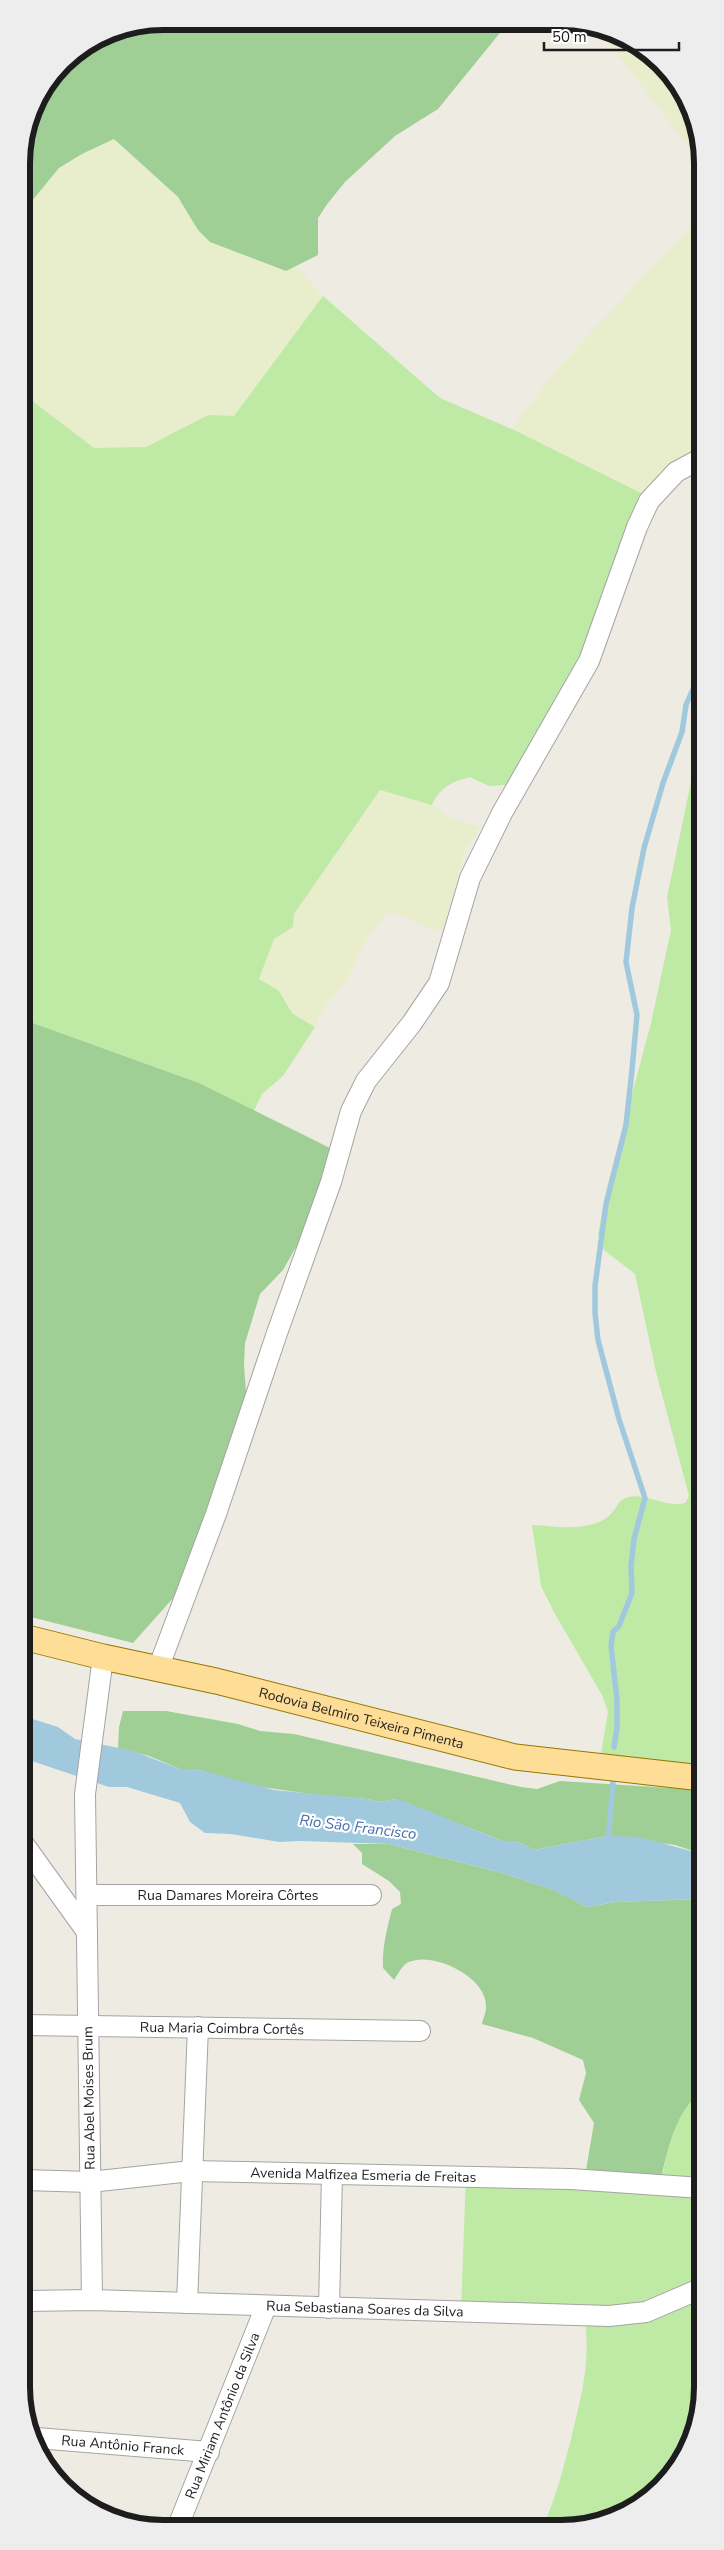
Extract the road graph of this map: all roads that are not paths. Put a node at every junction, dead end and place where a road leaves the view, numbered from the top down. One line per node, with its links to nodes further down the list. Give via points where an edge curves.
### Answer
1 (694, 463): 4 (street, via 676,472 649,501 589,661 502,813 470,878 439,983 366,1081 350,1111 331,1182 216,1514)
2 (30, 1639): 3 (main road, Rodovia Belmiro Teixeira Pimenta)
3 (103, 1657): 4 (main road, Rodovia Belmiro Teixeira Pimenta); 7 (street, Rua Abel Moises Brum, via 85,1794)
4 (158, 1669): 5 (main road, Rodovia Belmiro Teixeira Pimenta, via 515,1757)
5 (694, 1777)
6 (30, 1853): 9 (street)
7 (86, 1895): 8 (street, Rua Damares Moreira Côrtes); 9 (street, Rua Abel Moises Brum)
8 (371, 1895)
9 (87, 1932): 11 (street, Rua Abel Moises Brum)
10 (30, 2025): 11 (street, Rua Maria Coimbra Cortês)
11 (88, 2025): 12 (street, Rua Maria Coimbra Cortês); 17 (street, Rua Abel Moises Brum)
12 (198, 2027): 13 (street, Rua Maria Coimbra Cortês); 14 (street)
13 (420, 2031)
14 (191, 2171): 15 (street, Avenida Malfizea Esmeria de Freitas); 17 (street, Avenida Malfizea Esmeria de Freitas); 22 (street)
15 (332, 2174): 18 (street, Avenida Malfizea Esmeria de Freitas, via 571,2179); 24 (street)
16 (30, 2180): 17 (street, Avenida Malfizea Esmeria de Freitas)
17 (90, 2182): 20 (street, Rua Abel Moises Brum)
18 (694, 2187)
19 (694, 2291): 24 (street, Rua Sebastiana Soares da Silva, via 646,2312 609,2316)
20 (92, 2300): 21 (street, Rua Sebastiana Soares da Silva); 22 (street, Rua Sebastiana Soares da Silva)
21 (30, 2301)
22 (187, 2303): 23 (street, Rua Sebastiana Soares da Silva)
23 (266, 2306): 24 (street, Rua Sebastiana Soares da Silva); 26 (street, Rua Miriam Antônio da Silva)
24 (329, 2308)
25 (41, 2438): 26 (street, Rua Antônio Franck)
26 (209, 2452): 27 (street, Rua Miriam Antônio da Silva)
27 (181, 2520)

